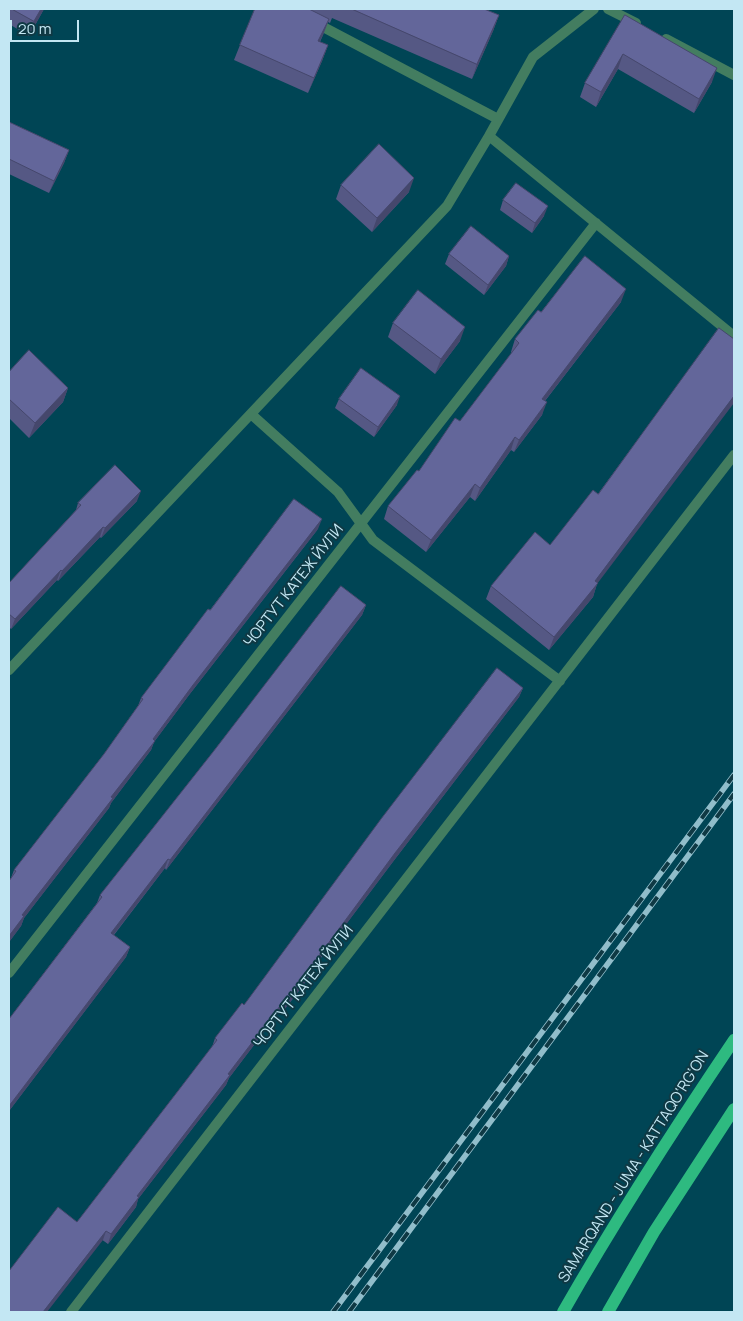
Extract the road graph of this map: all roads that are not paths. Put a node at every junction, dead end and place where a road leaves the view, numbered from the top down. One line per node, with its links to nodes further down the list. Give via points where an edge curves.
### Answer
1 (289, 9): 7 (street)
2 (594, 9): 7 (street, via 533,57)
3 (608, 9): 4 (street)
4 (642, 26)
5 (658, 35): 6 (street)
6 (734, 75)
7 (498, 119): 8 (street)
8 (489, 136): 9 (street); 11 (street, via 446,206)
9 (596, 223): 10 (street); 13 (street, ЧОРТУТ КАТЕЖ ЙУЛИ)
10 (734, 336)
11 (251, 414): 13 (street, ЧОРТУТ КАТЕЖ ЙУЛИ, via 338,492); 14 (street)
12 (734, 456): 15 (street, ЧОРТУТ КАТЕЖ ЙУЛИ)
13 (361, 524): 15 (street, ЧОРТУТ КАТЕЖ ЙУЛИ, via 373,540); 16 (street, ЧОРТУТ КАТЕЖ ЙУЛИ)
14 (9, 670)
15 (560, 680): 19 (street, ЧОРТУТ КАТЕЖ ЙУЛИ)
16 (9, 973)
17 (734, 1040): 20 (main road, SAMARQAND - JUMA - KATTAQO‘RG‘ON, via 604,1241)
18 (734, 1109): 21 (main road, via 654,1232)
19 (71, 1312)
20 (563, 1312)
21 (608, 1312)

